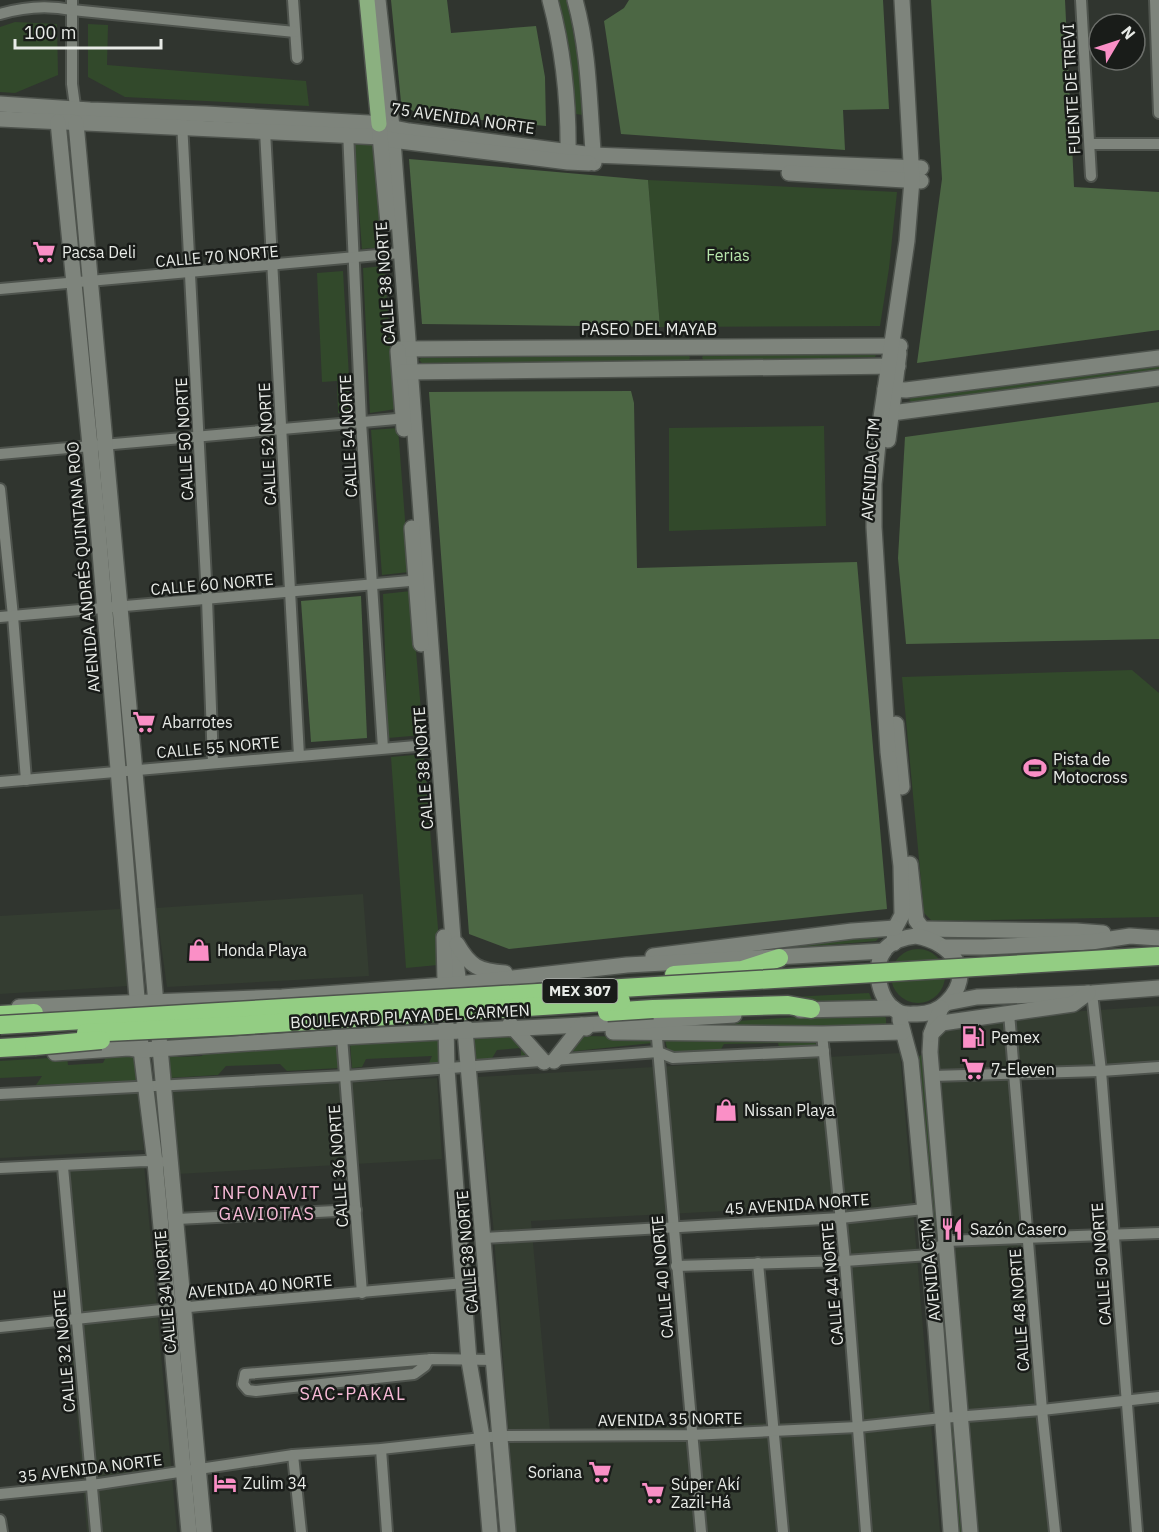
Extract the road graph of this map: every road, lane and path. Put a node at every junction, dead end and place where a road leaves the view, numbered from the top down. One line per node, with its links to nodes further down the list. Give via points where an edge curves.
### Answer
1 (293, 0): 12 (street)
2 (367, 0): 23 (main road, CALLE 38 NORTE)
3 (378, 0): 23 (main road, CALLE 38 NORTE)
4 (550, 0): 27 (main road, via 566,82)
5 (574, 0): 28 (main road, via 589,76)
6 (902, 0): 24 (main road, AVENIDA CTM)
7 (911, 0): 30 (main road, AVENIDA CTM)
8 (1081, 0): 25 (street, FUENTE DE TREVI)
9 (1155, 0): 14 (street)
10 (72, 5): 11 (street, via 18,8); 12 (street); 18 (street, AVENIDA ANDRÉS QUINTANA ROO)
11 (0, 14)
12 (295, 32): 13 (street)
13 (297, 58)
14 (1159, 102): 17 (street)
15 (0, 104): 18 (main road, 75 AVENIDA NORTE)
16 (182, 113): 18 (main road, 75 AVENIDA NORTE); 20 (main road, 75 AVENIDA NORTE); 21 (street, CALLE 50 NORTE)
17 (1159, 113)
18 (68, 115): 19 (main road, 75 AVENIDA NORTE); 21 (main road, 75 AVENIDA NORTE); 36 (main road, AVENIDA ANDRÉS QUINTANA ROO)
19 (0, 119)
20 (348, 128): 22 (main road, 75 AVENIDA NORTE); 23 (main road, 75 AVENIDA NORTE); 33 (street, CALLE 54 NORTE)
21 (182, 129): 22 (main road, 75 AVENIDA NORTE); 35 (street, CALLE 50 NORTE)
22 (265, 131): 34 (street, CALLE 52 NORTE)
23 (386, 132): 27 (main road, 75 AVENIDA NORTE); 32 (main road, CALLE 38 NORTE)
24 (910, 140): 29 (main road, via 905,153); 30 (main road, AVENIDA CTM)
25 (1090, 144): 26 (street); 31 (street, FUENTE DE TREVI)
26 (1159, 144)
27 (568, 157): 28 (main road, 75 AVENIDA NORTE)
28 (594, 159): 29 (main road, 75 AVENIDA NORTE); 30 (main road, 75 AVENIDA NORTE)
29 (884, 166): 30 (main road, 75 AVENIDA NORTE)
30 (917, 174): 38 (main road, AVENIDA CTM)
31 (1091, 176)
32 (395, 254): 33 (street, CALLE 70 NORTE); 39 (main road, CALLE 38 NORTE)
33 (354, 257): 34 (street, CALLE 70 NORTE); 47 (street, CALLE 54 NORTE)
34 (272, 266): 35 (street, CALLE 70 NORTE); 48 (street, CALLE 52 NORTE)
35 (191, 273): 36 (street, CALLE 70 NORTE); 49 (street, CALLE 50 NORTE)
36 (82, 283): 37 (street, CALLE 70 NORTE); 50 (main road, AVENIDA ANDRÉS QUINTANA ROO)
37 (0, 289)
38 (896, 346): 39 (main road, PASEO DEL MAYAB); 41 (main road, AVENIDA CTM)
39 (403, 349): 42 (main road, CALLE 38 NORTE)
40 (1159, 358): 44 (main road)
41 (893, 366): 42 (main road); 44 (main road, AVENIDA CTM)
42 (405, 372): 46 (main road, CALLE 38 NORTE)
43 (1159, 378): 45 (main road)
44 (890, 389): 45 (main road, AVENIDA CTM)
45 (886, 414): 67 (main road, AVENIDA CTM, via 883,522 896,724 916,920); 71 (main road, AVENIDA CTM, via 874,484 874,527 888,752 901,866 902,915)
46 (409, 418): 47 (street); 53 (main road, CALLE 38 NORTE)
47 (361, 422): 48 (street); 54 (street, CALLE 54 NORTE)
48 (282, 429): 49 (street); 55 (street, CALLE 52 NORTE)
49 (198, 436): 50 (street); 56 (street, CALLE 50 NORTE)
50 (97, 445): 51 (street); 57 (main road, AVENIDA ANDRÉS QUINTANA ROO)
51 (0, 454)
52 (0, 489): 58 (street)
53 (421, 580): 54 (street, CALLE 60 NORTE); 60 (main road, CALLE 38 NORTE)
54 (372, 584): 55 (street, CALLE 60 NORTE); 61 (street, CALLE 54 NORTE)
55 (290, 592): 56 (street, CALLE 60 NORTE); 62 (street, CALLE 52 NORTE)
56 (207, 599): 57 (street, CALLE 60 NORTE); 63 (street, CALLE 50 NORTE)
57 (112, 607): 58 (street, CALLE 60 NORTE); 64 (main road, AVENIDA ANDRÉS QUINTANA ROO)
58 (13, 616): 59 (street, CALLE 60 NORTE); 65 (street)
59 (0, 617)
60 (434, 744): 61 (street, CALLE 55 NORTE); 70 (main road, CALLE 38 NORTE); 81 (main road, CALLE 38 NORTE)
61 (383, 748): 62 (street, CALLE 55 NORTE)
62 (299, 756): 63 (street, CALLE 55 NORTE)
63 (213, 763): 64 (street, CALLE 55 NORTE)
64 (126, 770): 65 (street, CALLE 55 NORTE); 82 (main road, AVENIDA ANDRÉS QUINTANA ROO); 83 (main road, AVENIDA ANDRÉS QUINTANA ROO)
65 (26, 780): 66 (street, CALLE 55 NORTE)
66 (0, 782)
67 (925, 933): 68 (main road, via 1076,931); 71 (main road); 72 (main road)
68 (1130, 936): 69 (main road); 72 (main road, via 1091,942)
69 (1159, 938)
70 (453, 939): 77 (main road, via 466,960 479,969); 81 (main road, CALLE 38 NORTE)
71 (891, 941): 74 (main road, BOULEVARD PLAYA DEL CARMEN); 75 (main road, via 691,950 638,958); 87 (main road, via 878,971 880,986)
72 (945, 947): 84 (main road, via 956,958 960,975 957,991)
73 (1159, 956): 81 (highway, MEX 307, bridge)
74 (779, 958): 75 (main road, BOULEVARD PLAYA DEL CARMEN); 81 (highway, bridge, via 742,970 512,987)
75 (627, 965): 77 (main road, BOULEVARD PLAYA DEL CARMEN)
76 (1159, 968): 81 (highway, MEX 307, bridge, via 875,984)
77 (519, 977): 81 (main road, BOULEVARD PLAYA DEL CARMEN); 94 (main road, via 502,985 499,998)
78 (1159, 988): 80 (main road)
79 (366, 990): 81 (main road, BOULEVARD PLAYA DEL CARMEN); 82 (main road, BOULEVARD PLAYA DEL CARMEN); 100 (main road, via 380,996 387,1010 386,1020)
80 (1090, 993): 84 (main road, via 977,997); 88 (main road, via 1073,1004); 113 (street, CALLE 50 NORTE)
81 (462, 995): 90 (highway, MEX 307, bridge); 91 (highway, bridge, via 488,1015); 95 (main road, CALLE 38 NORTE); 96 (main road, CALLE 38 NORTE)
82 (157, 1001): 83 (main road, BOULEVARD PLAYA DEL CARMEN); 104 (main road, AVENIDA ANDRÉS QUINTANA ROO)
83 (139, 1002): 85 (main road, BOULEVARD PLAYA DEL CARMEN); 105 (main road, AVENIDA ANDRÉS QUINTANA ROO)
84 (944, 1005): 87 (main road, via 931,1012); 99 (main road, AVENIDA CTM)
85 (0, 1008)
86 (811, 1009): 87 (main road); 91 (highway, via 788,1005)
87 (897, 1011): 97 (main road, AVENIDA CTM)
88 (1009, 1014): 99 (main road, via 942,1023); 114 (street, CALLE 48 NORTE)
89 (0, 1015): 90 (highway, bridge, via 203,1006)
90 (234, 1018): 92 (highway, MEX 307, bridge, via 203,1014); 101 (highway, MEX 307, bridge); 103 (highway, bridge, via 204,1035)
91 (655, 1020): 93 (main road, BOULEVARD PLAYA DEL CARMEN); 98 (main road, BOULEVARD PLAYA DEL CARMEN); 106 (street, CALLE 40 NORTE)
92 (0, 1025)
93 (582, 1025): 94 (main road, BOULEVARD PLAYA DEL CARMEN); 109 (main road)
94 (512, 1028): 95 (main road, BOULEVARD PLAYA DEL CARMEN); 109 (main road)
95 (465, 1030): 96 (main road, BOULEVARD PLAYA DEL CARMEN); 111 (main road, CALLE 38 NORTE)
96 (446, 1031): 100 (main road, BOULEVARD PLAYA DEL CARMEN); 112 (main road, CALLE 38 NORTE)
97 (903, 1032): 98 (main road, BOULEVARD PLAYA DEL CARMEN); 123 (main road, AVENIDA CTM, via 911,1061)
98 (822, 1034): 107 (street, CALLE 44 NORTE)
99 (931, 1034): 116 (main road, AVENIDA CTM)
100 (370, 1036): 102 (main road, BOULEVARD PLAYA DEL CARMEN)
101 (0, 1037)
102 (342, 1037): 104 (main road, BOULEVARD PLAYA DEL CARMEN); 115 (street, CALLE 36 NORTE)
103 (0, 1048)
104 (160, 1049): 105 (main road, BOULEVARD PLAYA DEL CARMEN); 117 (main road, CALLE 34 NORTE)
105 (142, 1050): 108 (main road, BOULEVARD PLAYA DEL CARMEN); 118 (main road, CALLE 34 NORTE)
106 (658, 1052): 107 (street, via 673,1058); 109 (street); 127 (street, CALLE 40 NORTE)
107 (824, 1052): 125 (street, CALLE 44 NORTE)
108 (0, 1056)
109 (549, 1062): 111 (street)
110 (1159, 1067): 113 (street)
111 (468, 1068): 112 (street); 131 (main road, CALLE 38 NORTE)
112 (447, 1069): 115 (street); 138 (main road, CALLE 38 NORTE)
113 (1101, 1071): 114 (street); 129 (street, CALLE 50 NORTE)
114 (1015, 1072): 116 (street); 130 (street, CALLE 48 NORTE)
115 (346, 1076): 117 (street); 124 (street, CALLE 36 NORTE)
116 (932, 1076): 132 (main road, AVENIDA CTM)
117 (164, 1085): 118 (street); 120 (main road, CALLE 34 NORTE)
118 (145, 1086): 119 (street); 120 (main road, CALLE 34 NORTE)
119 (0, 1094)
120 (162, 1162): 121 (street); 126 (main road, CALLE 34 NORTE); 141 (main road, CALLE 34 NORTE)
121 (63, 1167): 122 (street); 142 (street, CALLE 32 NORTE)
122 (0, 1168)
123 (924, 1209): 125 (street, 45 AVENIDA NORTE); 133 (main road, AVENIDA CTM)
124 (356, 1210): 126 (street); 139 (street, CALLE 36 NORTE)
125 (841, 1218): 127 (street, 45 AVENIDA NORTE); 134 (street, CALLE 44 NORTE)
126 (177, 1219): 140 (main road, CALLE 34 NORTE)
127 (672, 1227): 131 (street); 136 (street, CALLE 40 NORTE)
128 (1159, 1233): 129 (street)
129 (1113, 1235): 130 (street); 148 (street, CALLE 50 NORTE)
130 (1029, 1237): 132 (street); 149 (street, CALLE 48 NORTE)
131 (484, 1238): 137 (main road, CALLE 38 NORTE)
132 (946, 1242): 133 (street); 150 (main road, AVENIDA CTM)
133 (929, 1255): 134 (street); 151 (main road, AVENIDA CTM)
134 (845, 1261): 135 (street); 152 (street, CALLE 44 NORTE)
135 (758, 1263): 136 (street); 153 (street)
136 (676, 1266): 154 (street, CALLE 40 NORTE)
137 (488, 1281): 138 (street, AVENIDA 40 NORTE); 145 (main road, CALLE 38 NORTE)
138 (463, 1283): 139 (street, AVENIDA 40 NORTE); 146 (main road, CALLE 38 NORTE)
139 (362, 1293): 140 (street, AVENIDA 40 NORTE)
140 (185, 1307): 141 (street, AVENIDA 40 NORTE); 159 (main road, CALLE 34 NORTE)
141 (168, 1309): 142 (street, AVENIDA 40 NORTE); 159 (main road, CALLE 34 NORTE)
142 (77, 1319): 143 (street, AVENIDA 40 NORTE); 160 (street, CALLE 32 NORTE)
143 (0, 1327)
144 (429, 1359): 144 (street, via 246,1373 243,1384 256,1391 414,1374); 146 (street)
145 (494, 1360): 146 (street); 155 (main road, CALLE 38 NORTE)
146 (469, 1361): 156 (main road, CALLE 38 NORTE)
147 (1159, 1397): 148 (street, AVENIDA 35 NORTE)
148 (1126, 1400): 149 (street, AVENIDA 35 NORTE); 177 (street, CALLE 50 NORTE)
149 (1042, 1410): 150 (street, AVENIDA 35 NORTE); 176 (street, CALLE 48 NORTE)
150 (960, 1416): 151 (street, AVENIDA 35 NORTE); 175 (main road, AVENIDA CTM)
151 (942, 1418): 152 (street, AVENIDA 35 NORTE); 174 (main road, AVENIDA CTM)
152 (858, 1427): 153 (street, AVENIDA 35 NORTE); 173 (street, CALLE 44 NORTE)
153 (774, 1431): 154 (street, AVENIDA 35 NORTE); 172 (street)
154 (691, 1435): 155 (street, AVENIDA 35 NORTE); 171 (street, CALLE 40 NORTE)
155 (500, 1436): 156 (street, AVENIDA 35 NORTE); 170 (main road, CALLE 38 NORTE)
156 (482, 1437): 157 (street, AVENIDA 35 NORTE); 169 (main road, CALLE 38 NORTE)
157 (381, 1449): 158 (street, AVENIDA 35 NORTE); 168 (street)
158 (293, 1455): 159 (street, AVENIDA 35 NORTE); 167 (street)
159 (191, 1471): 160 (street, 35 AVENIDA NORTE); 165 (main road, CALLE 34 NORTE); 166 (main road, CALLE 34 NORTE)
160 (92, 1485): 161 (street, 35 AVENIDA NORTE); 164 (street, CALLE 32 NORTE)
161 (0, 1494)
162 (0, 1520): 163 (street)
163 (2, 1532)
164 (96, 1532)
165 (189, 1532)
166 (204, 1532)
167 (301, 1532)
168 (387, 1532)
169 (490, 1532)
170 (508, 1532)
171 (701, 1532)
172 (783, 1532)
173 (866, 1532)
174 (951, 1532)
175 (970, 1532)
176 (1055, 1532)
177 (1137, 1532)

